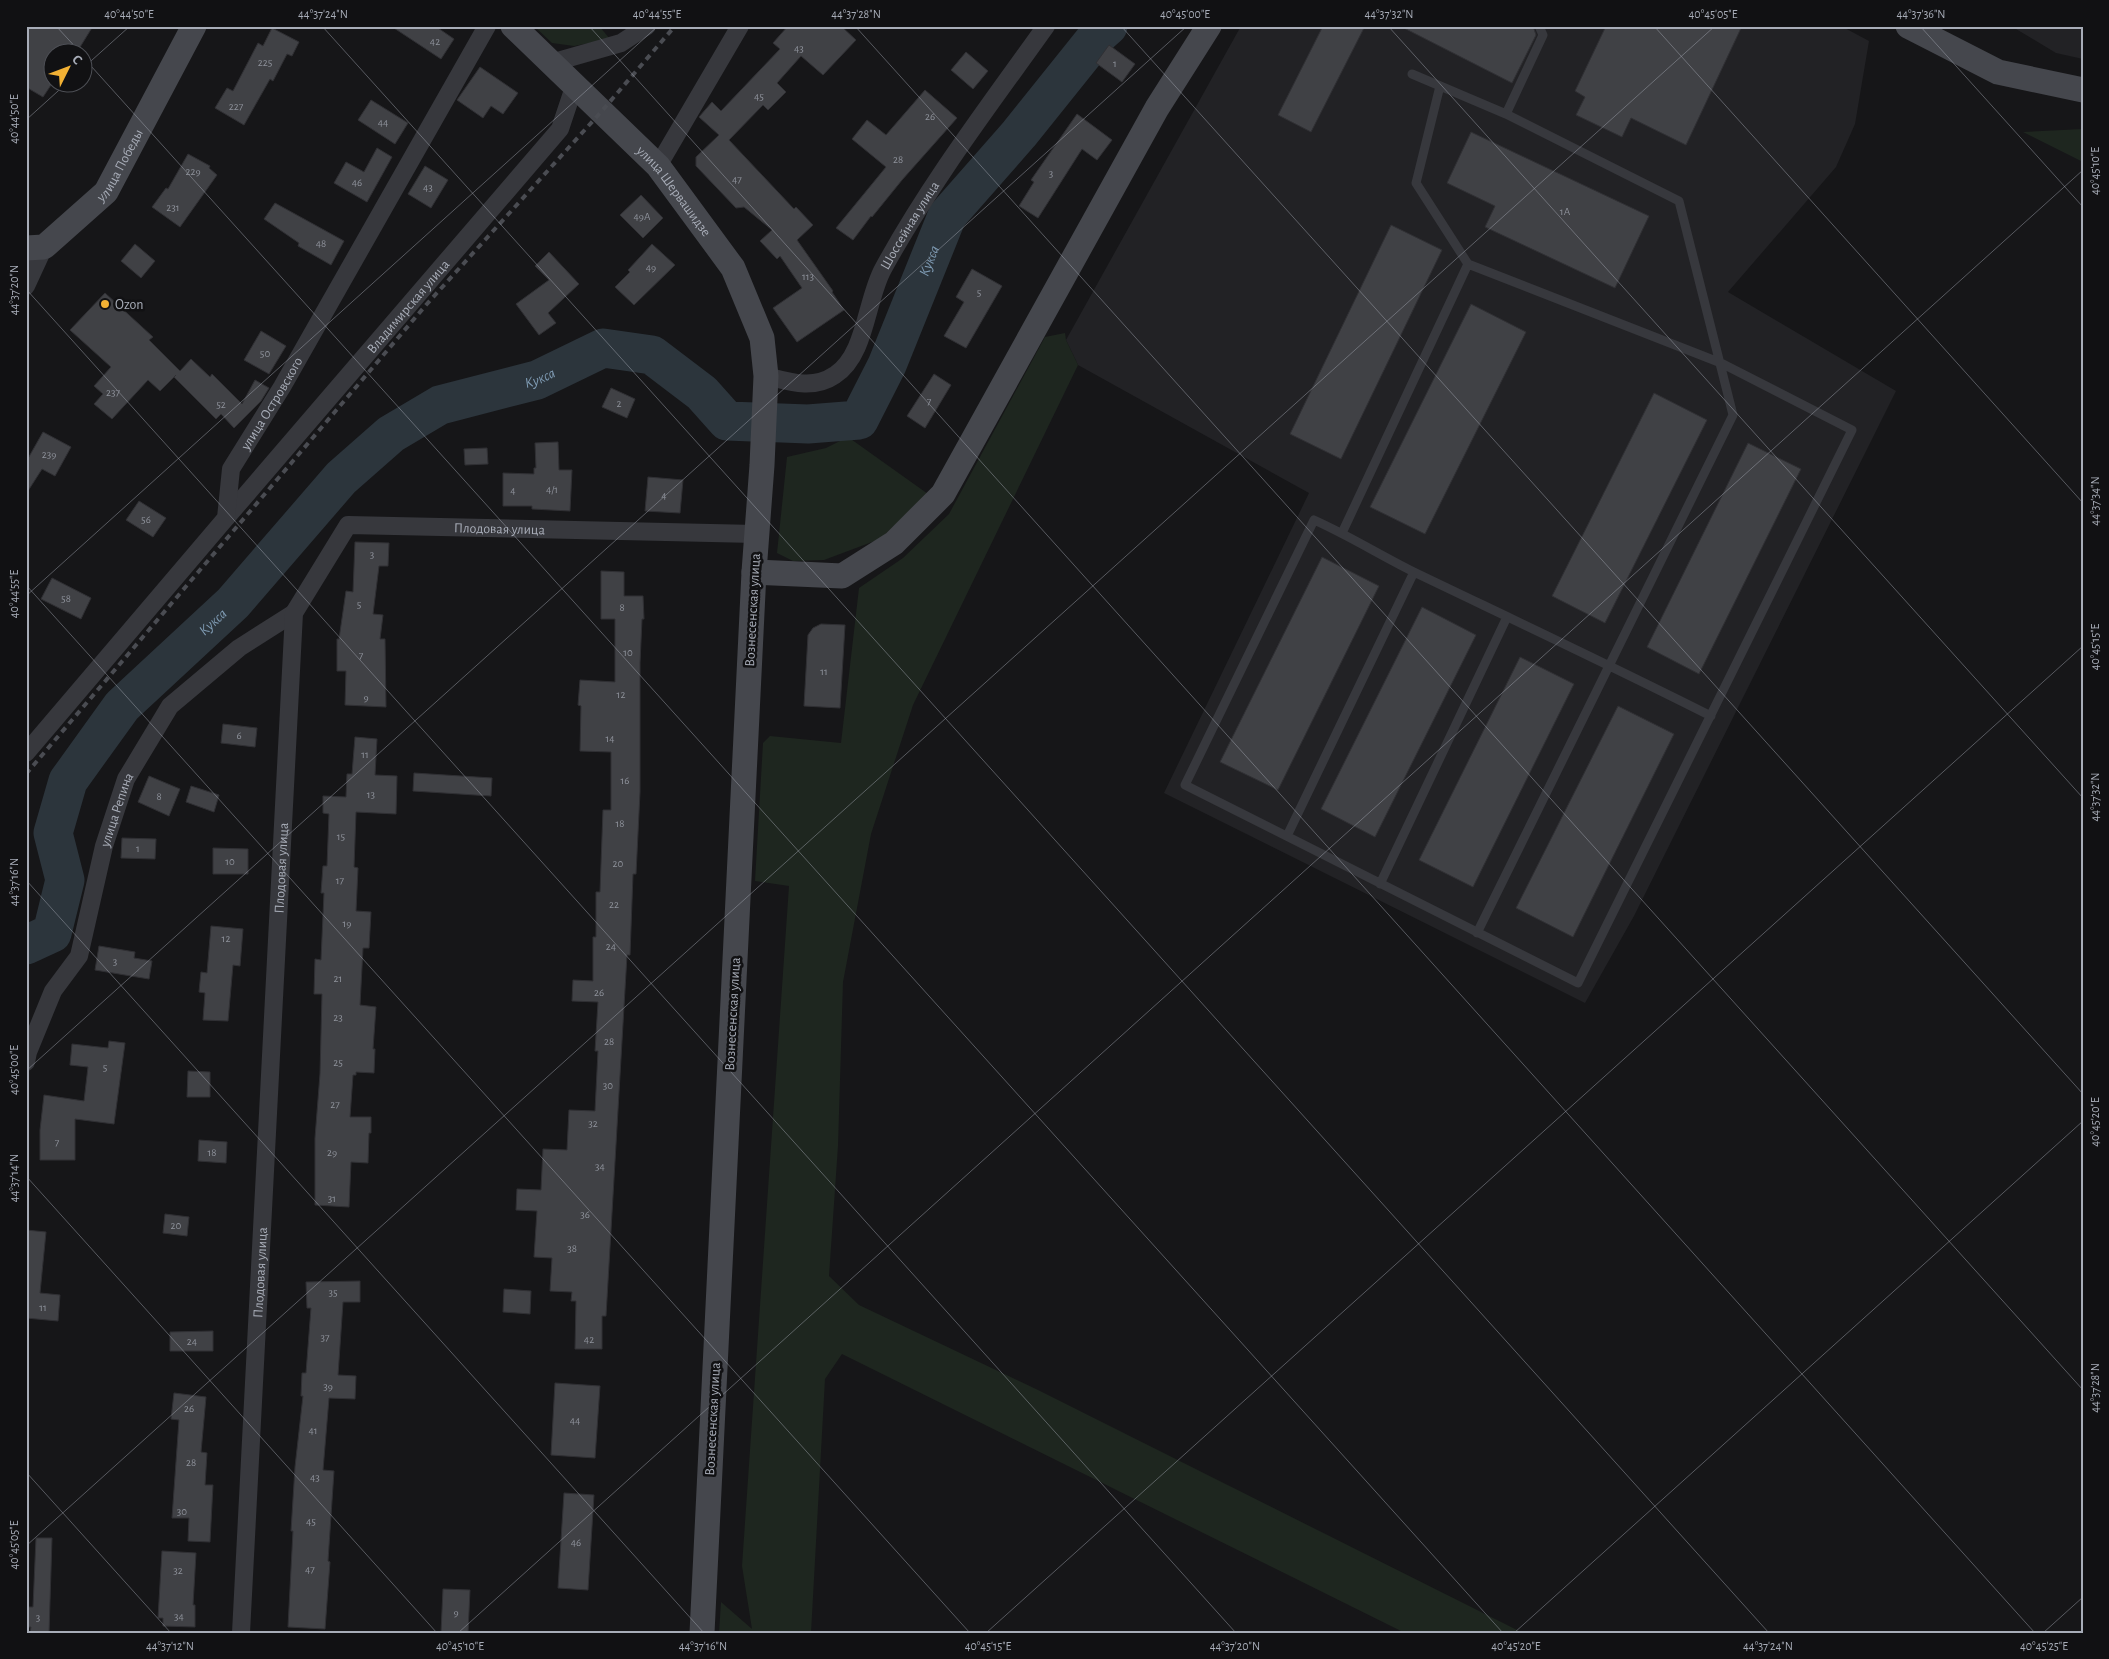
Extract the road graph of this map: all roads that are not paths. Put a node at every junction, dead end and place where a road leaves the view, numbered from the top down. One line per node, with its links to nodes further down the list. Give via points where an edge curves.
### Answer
1 (194, 26): 17 (street, улица Победы, via 106,192)
2 (487, 26): 22 (street, улица Островского, via 282,387 231,469)
3 (513, 26): 10 (street, улица Шервашидзе)
4 (647, 26): 10 (street, via 620,43)
5 (740, 26): 16 (street)
6 (1046, 26): 21 (street, Шоссейная улица, via 931,187 882,272 852,358 835,376 808,386)
7 (1209, 26): 25 (street, via 1157,108 943,494 894,543 842,576)
8 (1540, 26): 15 (lane, via 1543,35)
9 (1908, 26): 14 (street, via 1998,72)
10 (550, 63): 13 (street, улица Шервашидзе)
11 (1412, 74): 12 (lane)
12 (1440, 86): 15 (lane); 18 (lane, via 1416,183)
13 (574, 87): 16 (street, улица Шервашидзе); 22 (street, Владимирская улица, via 560,128)
14 (2083, 90)
15 (1506, 114): 20 (lane, via 1679,201)
16 (658, 166): 21 (street, улица Шервашидзе, via 733,268 762,338)
17 (35, 247): 19 (street, улица Победы)
18 (1468, 264): 20 (lane); 23 (lane)
19 (26, 286)
20 (1721, 364): 29 (lane, via 1733,415); 30 (lane, via 1852,430)
21 (765, 386): 24 (street, Вознесенская улица)
22 (226, 518): 31 (street)
23 (1342, 533): 26 (lane); 32 (lane, via 1314,520 1185,785)
24 (756, 534): 25 (street, Вознесенская улица); 27 (street, Плодовая улица, via 348,525)
25 (754, 572): 37 (street, Вознесенская улица)
26 (1414, 572): 28 (lane); 32 (lane)
27 (294, 613): 35 (street, улица Репина, via 239,648 170,706 126,779 104,846 79,956 53,991); 36 (street, Плодовая улица)
28 (1507, 617): 29 (lane); 33 (lane)
29 (1610, 665): 30 (lane); 34 (lane)
30 (1711, 716): 34 (lane, via 1578,983)
31 (26, 753)
32 (1287, 836): 33 (lane)
33 (1380, 884): 34 (lane)
34 (1477, 933)
35 (26, 1062)
36 (241, 1633)
37 (702, 1633)

